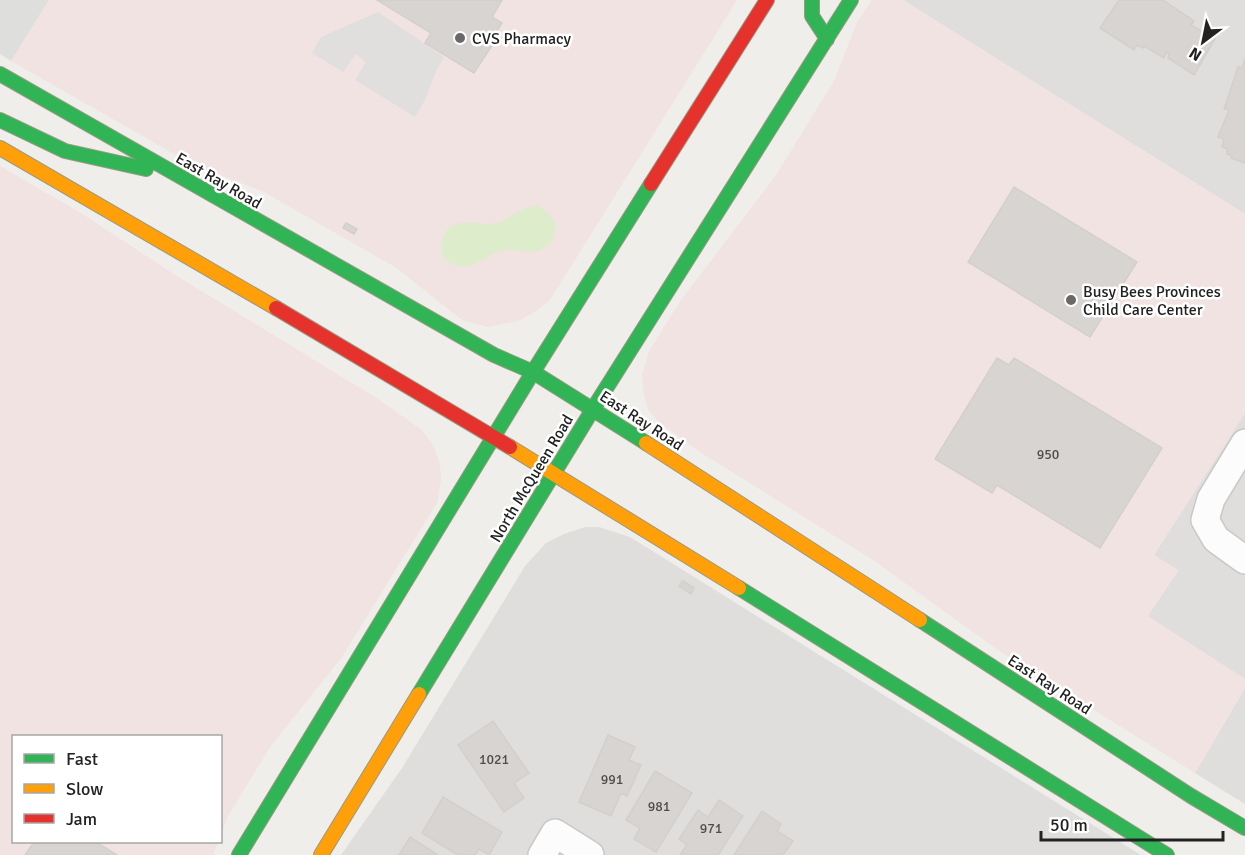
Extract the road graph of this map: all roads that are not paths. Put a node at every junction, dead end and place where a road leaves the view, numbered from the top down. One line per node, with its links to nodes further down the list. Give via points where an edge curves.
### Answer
1 (767, 0): 9 (main road)
2 (812, 0): 4 (main road, via 814,23)
3 (851, 0): 4 (main road, North McQueen Road)
4 (827, 39): 10 (main road, North McQueen Road)
5 (0, 74): 8 (main road, East Ray Road)
6 (0, 120): 8 (main road, via 65,151)
7 (0, 148): 11 (main road)
8 (177, 175): 9 (main road, East Ray Road, via 494,355)
9 (532, 372): 10 (main road, East Ray Road); 11 (main road)
10 (593, 409): 13 (main road, North McQueen Road); 15 (main road, East Ray Road)
11 (494, 438): 13 (main road); 17 (main road)
12 (1245, 443): 14 (street, via 1211,499 1205,519 1216,539)
13 (554, 474): 18 (main road, North McQueen Road); 20 (main road)
14 (1245, 560)
15 (1245, 828)
16 (549, 844): 19 (street)
17 (239, 855)
18 (321, 855)
19 (590, 855)
20 (1167, 855)

